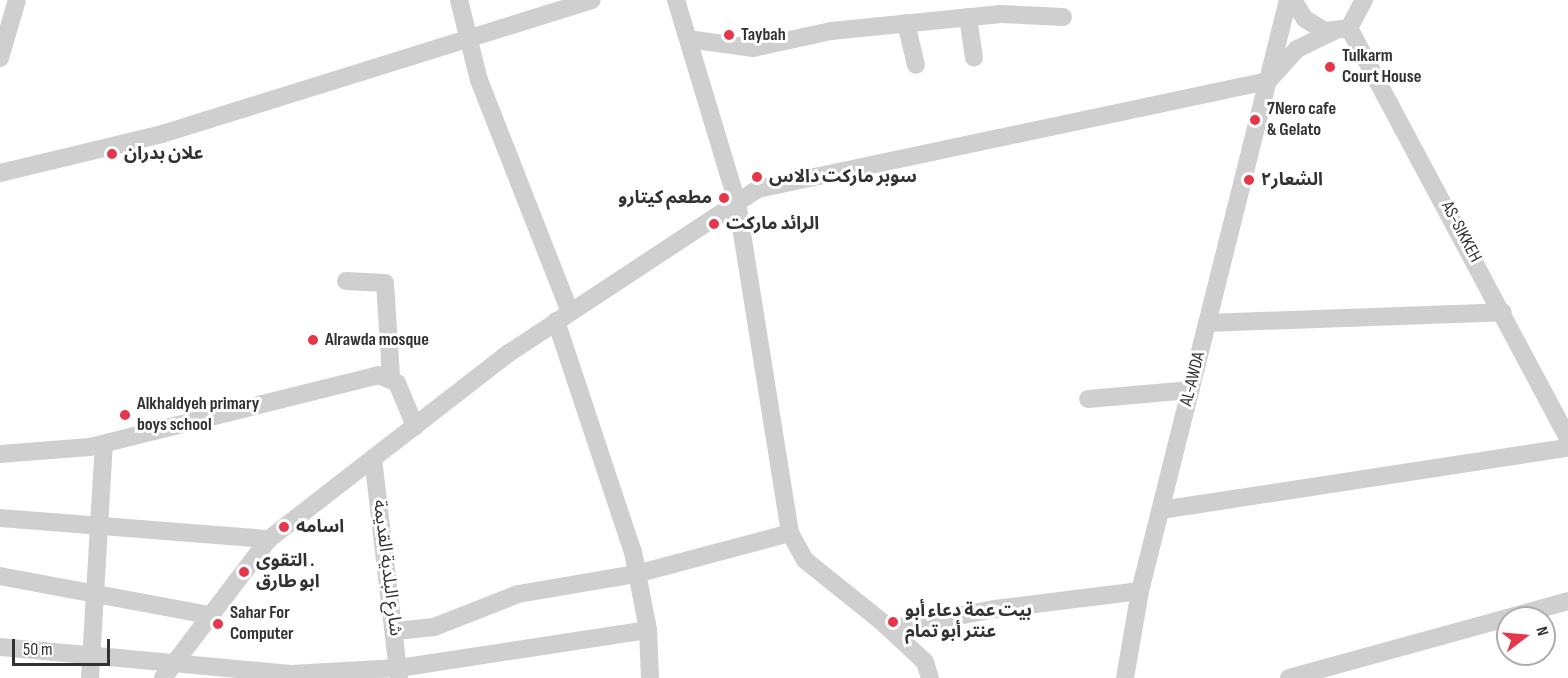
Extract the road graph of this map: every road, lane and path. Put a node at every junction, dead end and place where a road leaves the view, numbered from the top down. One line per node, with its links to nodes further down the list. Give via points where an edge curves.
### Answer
1 (459, 0): 12 (street)
2 (592, 0): 12 (street)
3 (676, 0): 13 (street)
4 (1288, 0): 17 (street, AL-AWDA)
5 (1293, 0): 11 (street, via 1313,27)
6 (1364, 0): 11 (street)
7 (14, 1): 14 (street)
8 (968, 17): 9 (street); 10 (street); 15 (street)
9 (1064, 17)
10 (906, 23): 13 (street, via 831,31 753,48); 16 (street)
11 (1341, 29): 17 (street, via 1297,49); 21 (street, AS-SIKKEH)
12 (471, 39): 18 (street, via 162,134); 22 (street, via 479,80)
13 (688, 39): 19 (street)
14 (0, 58)
15 (974, 58)
16 (916, 65)
17 (1268, 81): 19 (street, via 758,189); 23 (street, AL-AWDA)
18 (0, 173)
19 (737, 202): 22 (street); 36 (street)
20 (346, 281): 24 (street, via 385,283)
21 (1503, 312): 23 (street); 28 (street, AS-SIKKEH)
22 (563, 317): 27 (street); 38 (street)
23 (1207, 323): 25 (street, AL-AWDA)
24 (391, 377): 27 (street); 29 (street, via 379,375)
25 (1191, 390): 26 (street); 33 (street, AL-AWDA)
26 (1088, 399)
27 (415, 426): 32 (street)
28 (1568, 438)
29 (104, 444): 31 (street); 35 (street)
30 (1568, 448): 33 (street)
31 (0, 454)
32 (373, 458): 37 (street); 46 (street, شارع البلدية القديمة)
33 (1161, 510): 40 (street, AL-AWDA)
34 (0, 518): 35 (street)
35 (98, 526): 37 (street); 41 (street)
36 (790, 534): 38 (street); 44 (street, via 806,560)
37 (269, 539): 43 (street)
38 (636, 574): 45 (street); 46 (street, via 518,594 434,627)
39 (0, 576): 41 (street)
40 (1140, 591): 44 (street, via 995,609); 55 (street, AL-AWDA)
41 (98, 592): 43 (street); 48 (street)
42 (1568, 602): 56 (street)
43 (209, 615): 49 (street)
44 (890, 629): 54 (street, via 925,662)
45 (648, 630): 50 (street); 53 (street)
46 (396, 631): 50 (street, شارع البلدية القديمة)
47 (0, 647): 48 (street)
48 (91, 654): 49 (street); 51 (street)
49 (177, 660): 50 (street, via 291,674); 52 (street)
50 (399, 673)
51 (90, 678)
52 (163, 678)
53 (650, 678)
54 (930, 678)
55 (1125, 678)
56 (1289, 678)

